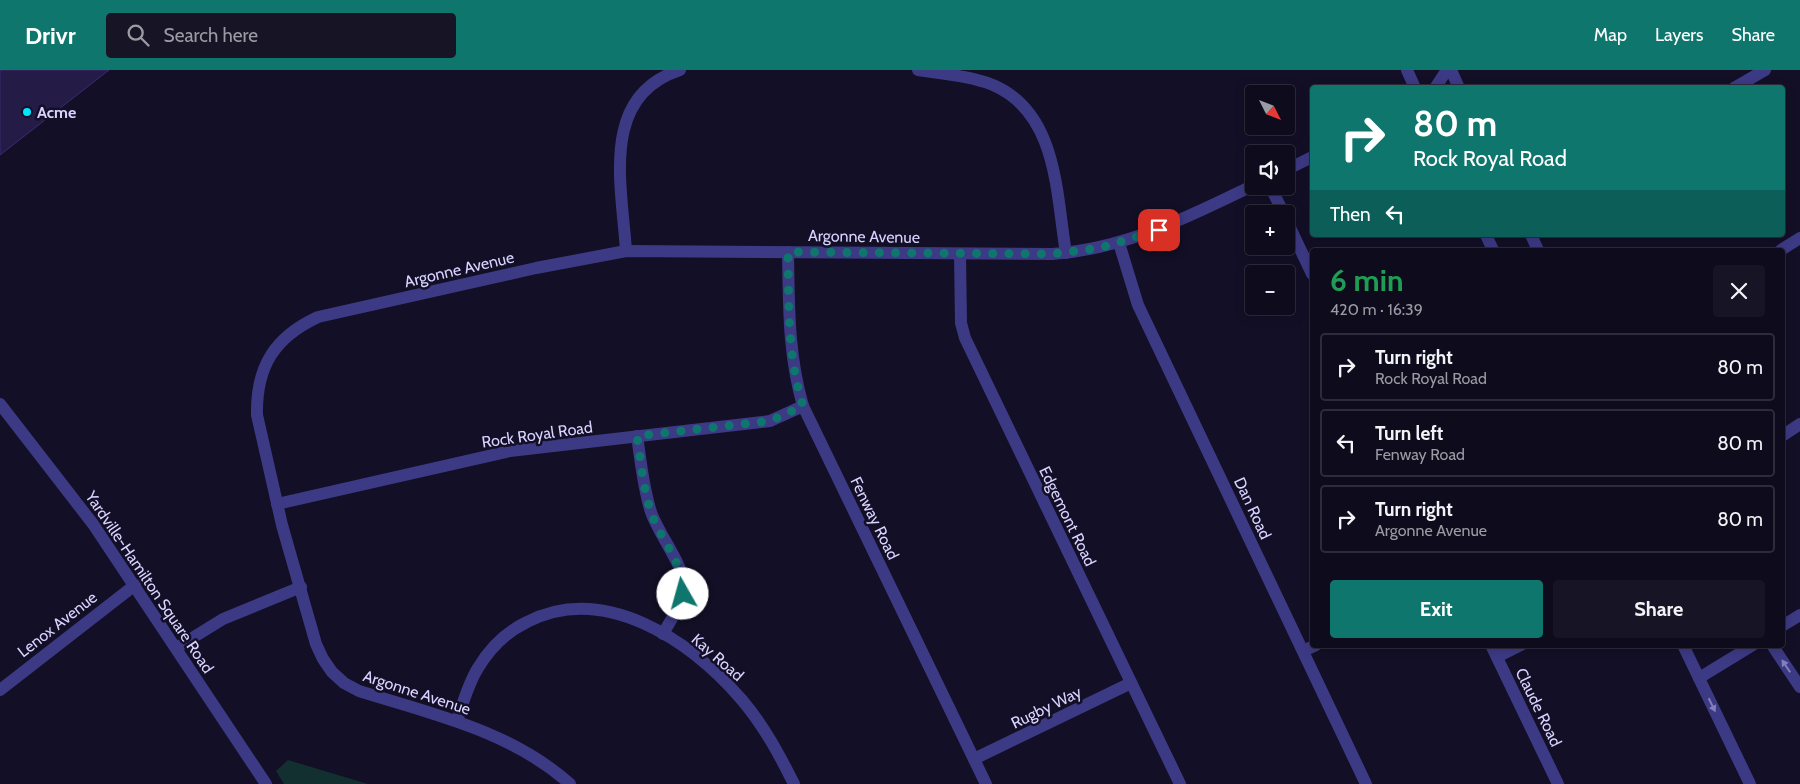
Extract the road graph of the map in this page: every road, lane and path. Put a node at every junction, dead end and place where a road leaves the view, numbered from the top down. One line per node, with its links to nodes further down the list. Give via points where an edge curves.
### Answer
1 (680, 70): 17 (street, via 654,82 641,94 624,122 620,152)
2 (918, 70): 19 (street, via 993,85 1022,104 1034,117 1049,150)
3 (1407, 70): 6 (street)
4 (1449, 70): 7 (street); 8 (street)
5 (1764, 70): 9 (street)
6 (1414, 85)
7 (1437, 85)
8 (1457, 85)
9 (1739, 85)
10 (1310, 158): 11 (street)
11 (1295, 166)
12 (1245, 189): 15 (street, Argonne Avenue, via 1170,225)
13 (1295, 238): 21 (street)
14 (1800, 238): 16 (street)
15 (1119, 244): 19 (street, Argonne Avenue); 40 (street, Dan Road, via 1138,305)
16 (1784, 248)
17 (626, 251): 18 (street, Argonne Avenue); 27 (street, Argonne Avenue, via 318,317 290,333 276,346 265,364 257,397 257,414)
18 (788, 252): 20 (street, Argonne Avenue); 23 (street, Fenway Road, via 790,348)
19 (1066, 253): 20 (street, Argonne Avenue)
20 (960, 254): 43 (street, Edgemont Road, via 964,338)
21 (1310, 270)
22 (0, 404): 28 (street, Yardville-Hamilton Square Road)
23 (803, 406): 26 (street, Rock Royal Road, via 770,421); 47 (street, Fenway Road)
24 (1800, 424): 25 (street)
25 (1785, 434)
26 (637, 436): 27 (street, Rock Royal Road, via 510,451); 32 (street, via 651,513 684,583 680,601)
27 (278, 504): 29 (street, Argonne Avenue)
28 (135, 585): 33 (street, Yardville-Hamilton Square Road); 45 (street, Lenox Avenue)
29 (301, 587): 33 (street, via 223,620); 46 (street, Argonne Avenue, via 323,659 344,683 359,692)
30 (1800, 615): 31 (street)
31 (1785, 624)
32 (662, 634): 46 (street, Kay Road, via 633,618 596,608 575,608 536,617 512,630 488,653 468,686); 50 (street, Kay Road, via 698,658 742,700 776,748)
33 (176, 648): 48 (street, Yardville-Hamilton Square Road)
34 (1310, 648): 40 (street)
35 (1492, 648): 41 (street, Claude Road)
36 (1515, 648): 41 (street)
37 (1684, 648): 42 (street)
38 (1748, 648): 42 (street)
39 (1774, 648): 44 (street, one-way to 39)
40 (1303, 651): 53 (street, Dan Road)
41 (1497, 657): 54 (street, Claude Road)
42 (1699, 678): 55 (street, one-way to 55)
43 (1132, 683): 47 (street, Rugby Way); 52 (street, Edgemont Road)
44 (1800, 687)
45 (0, 690)
46 (457, 721): 49 (street, Argonne Avenue, via 513,745)
47 (974, 759): 51 (street, Fenway Road)
48 (266, 784)
49 (570, 784)
50 (794, 784)
51 (986, 784)
52 (1180, 784)
53 (1366, 784)
54 (1558, 784)
55 (1750, 784)

